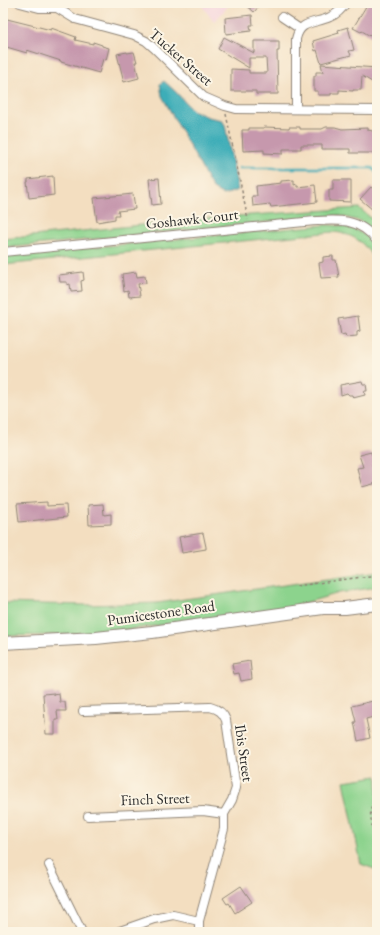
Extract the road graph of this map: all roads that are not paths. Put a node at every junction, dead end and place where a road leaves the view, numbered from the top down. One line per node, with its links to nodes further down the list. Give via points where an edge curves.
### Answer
1 (20, 3): 3 (street, Tucker Street, via 39,8)
2 (346, 3): 5 (street, via 334,15 306,24)
3 (58, 5): 6 (street, Tucker Street, via 75,19 134,35 146,41 204,97 236,108)
4 (282, 17): 5 (street)
5 (300, 29): 6 (street, via 296,39)
6 (296, 109): 7 (street, Tucker Street)
7 (377, 110)
8 (377, 241): 9 (street, Goshawk Court, via 359,224 338,220)
9 (3, 252)
10 (377, 597): 12 (main road, Pumicestone Road, via 342,602)
11 (377, 604): 12 (main road, Pumicestone Road)
12 (323, 608): 13 (main road, Pumicestone Road, via 152,632)
13 (3, 643)
14 (83, 711): 15 (street, Ibis Street, via 210,707 221,712 226,720 236,788)
15 (224, 814): 16 (street, Finch Street, via 203,811); 18 (street, Ibis Street, via 224,828)
16 (88, 816)
17 (49, 865): 19 (street)
18 (199, 921): 20 (street, via 173,915); 21 (street, Ibis Street)
19 (82, 932)
20 (117, 932)
21 (199, 932)

